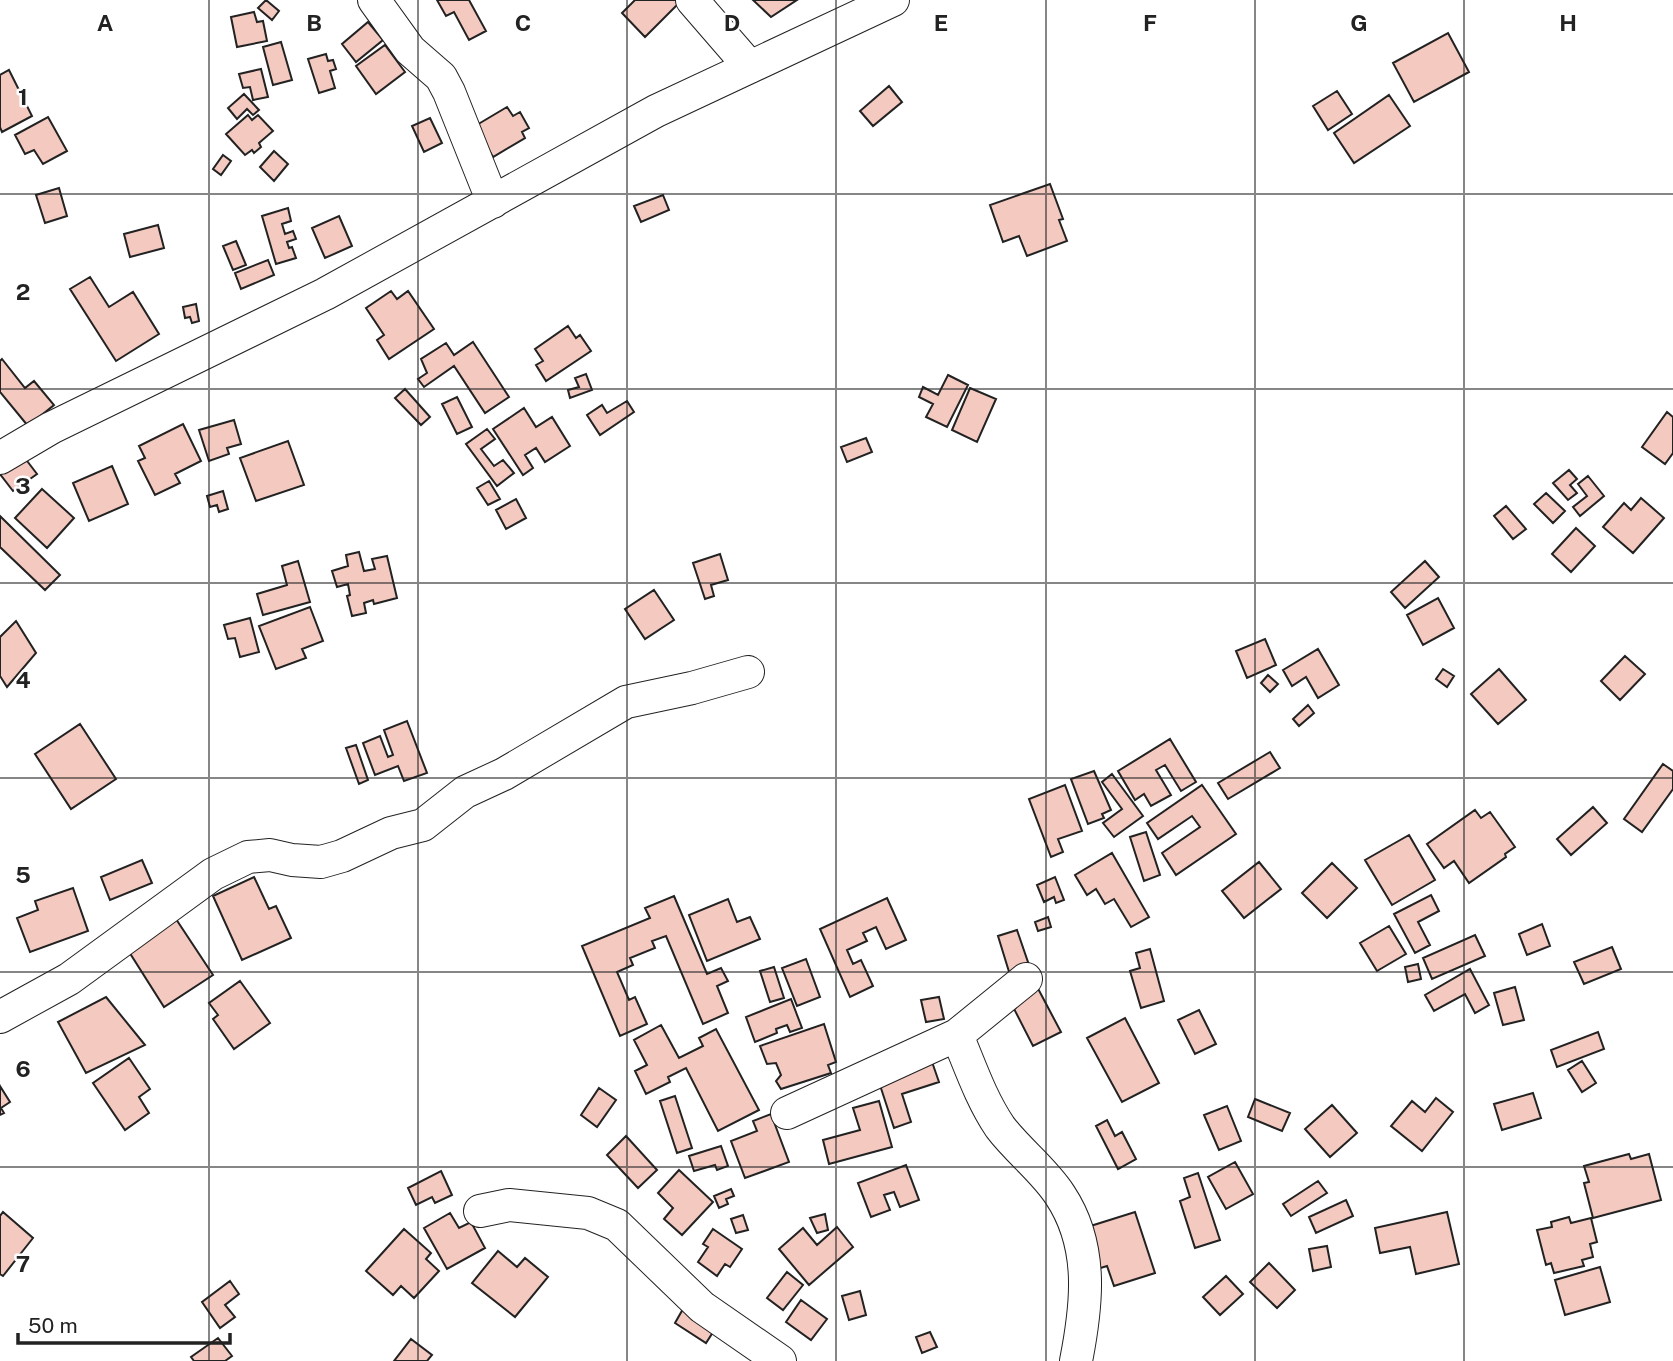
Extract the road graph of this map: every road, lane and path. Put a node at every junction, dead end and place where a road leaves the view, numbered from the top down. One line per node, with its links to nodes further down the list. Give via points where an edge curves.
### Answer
1 (374, 0): 5 (street, via 410,50 441,77)
2 (692, 0): 4 (street)
3 (893, 0): 4 (street)
4 (750, 67): 5 (street, via 656,111)
5 (493, 202): 6 (street, via 324,294 51,428)
6 (0, 458)
7 (748, 672): 9 (street, via 626,702 465,792 423,825 391,833 342,856 321,862 248,857 213,874 69,979)
8 (1026, 979): 10 (street)
9 (0, 1017)
10 (957, 1035): 11 (street); 14 (street, via 985,1102 1001,1128 1061,1196 1080,1237 1087,1285)
11 (787, 1113)
12 (480, 1211): 13 (street, via 509,1205 604,1218 617,1225 702,1307)
13 (780, 1361)
14 (1076, 1361)

